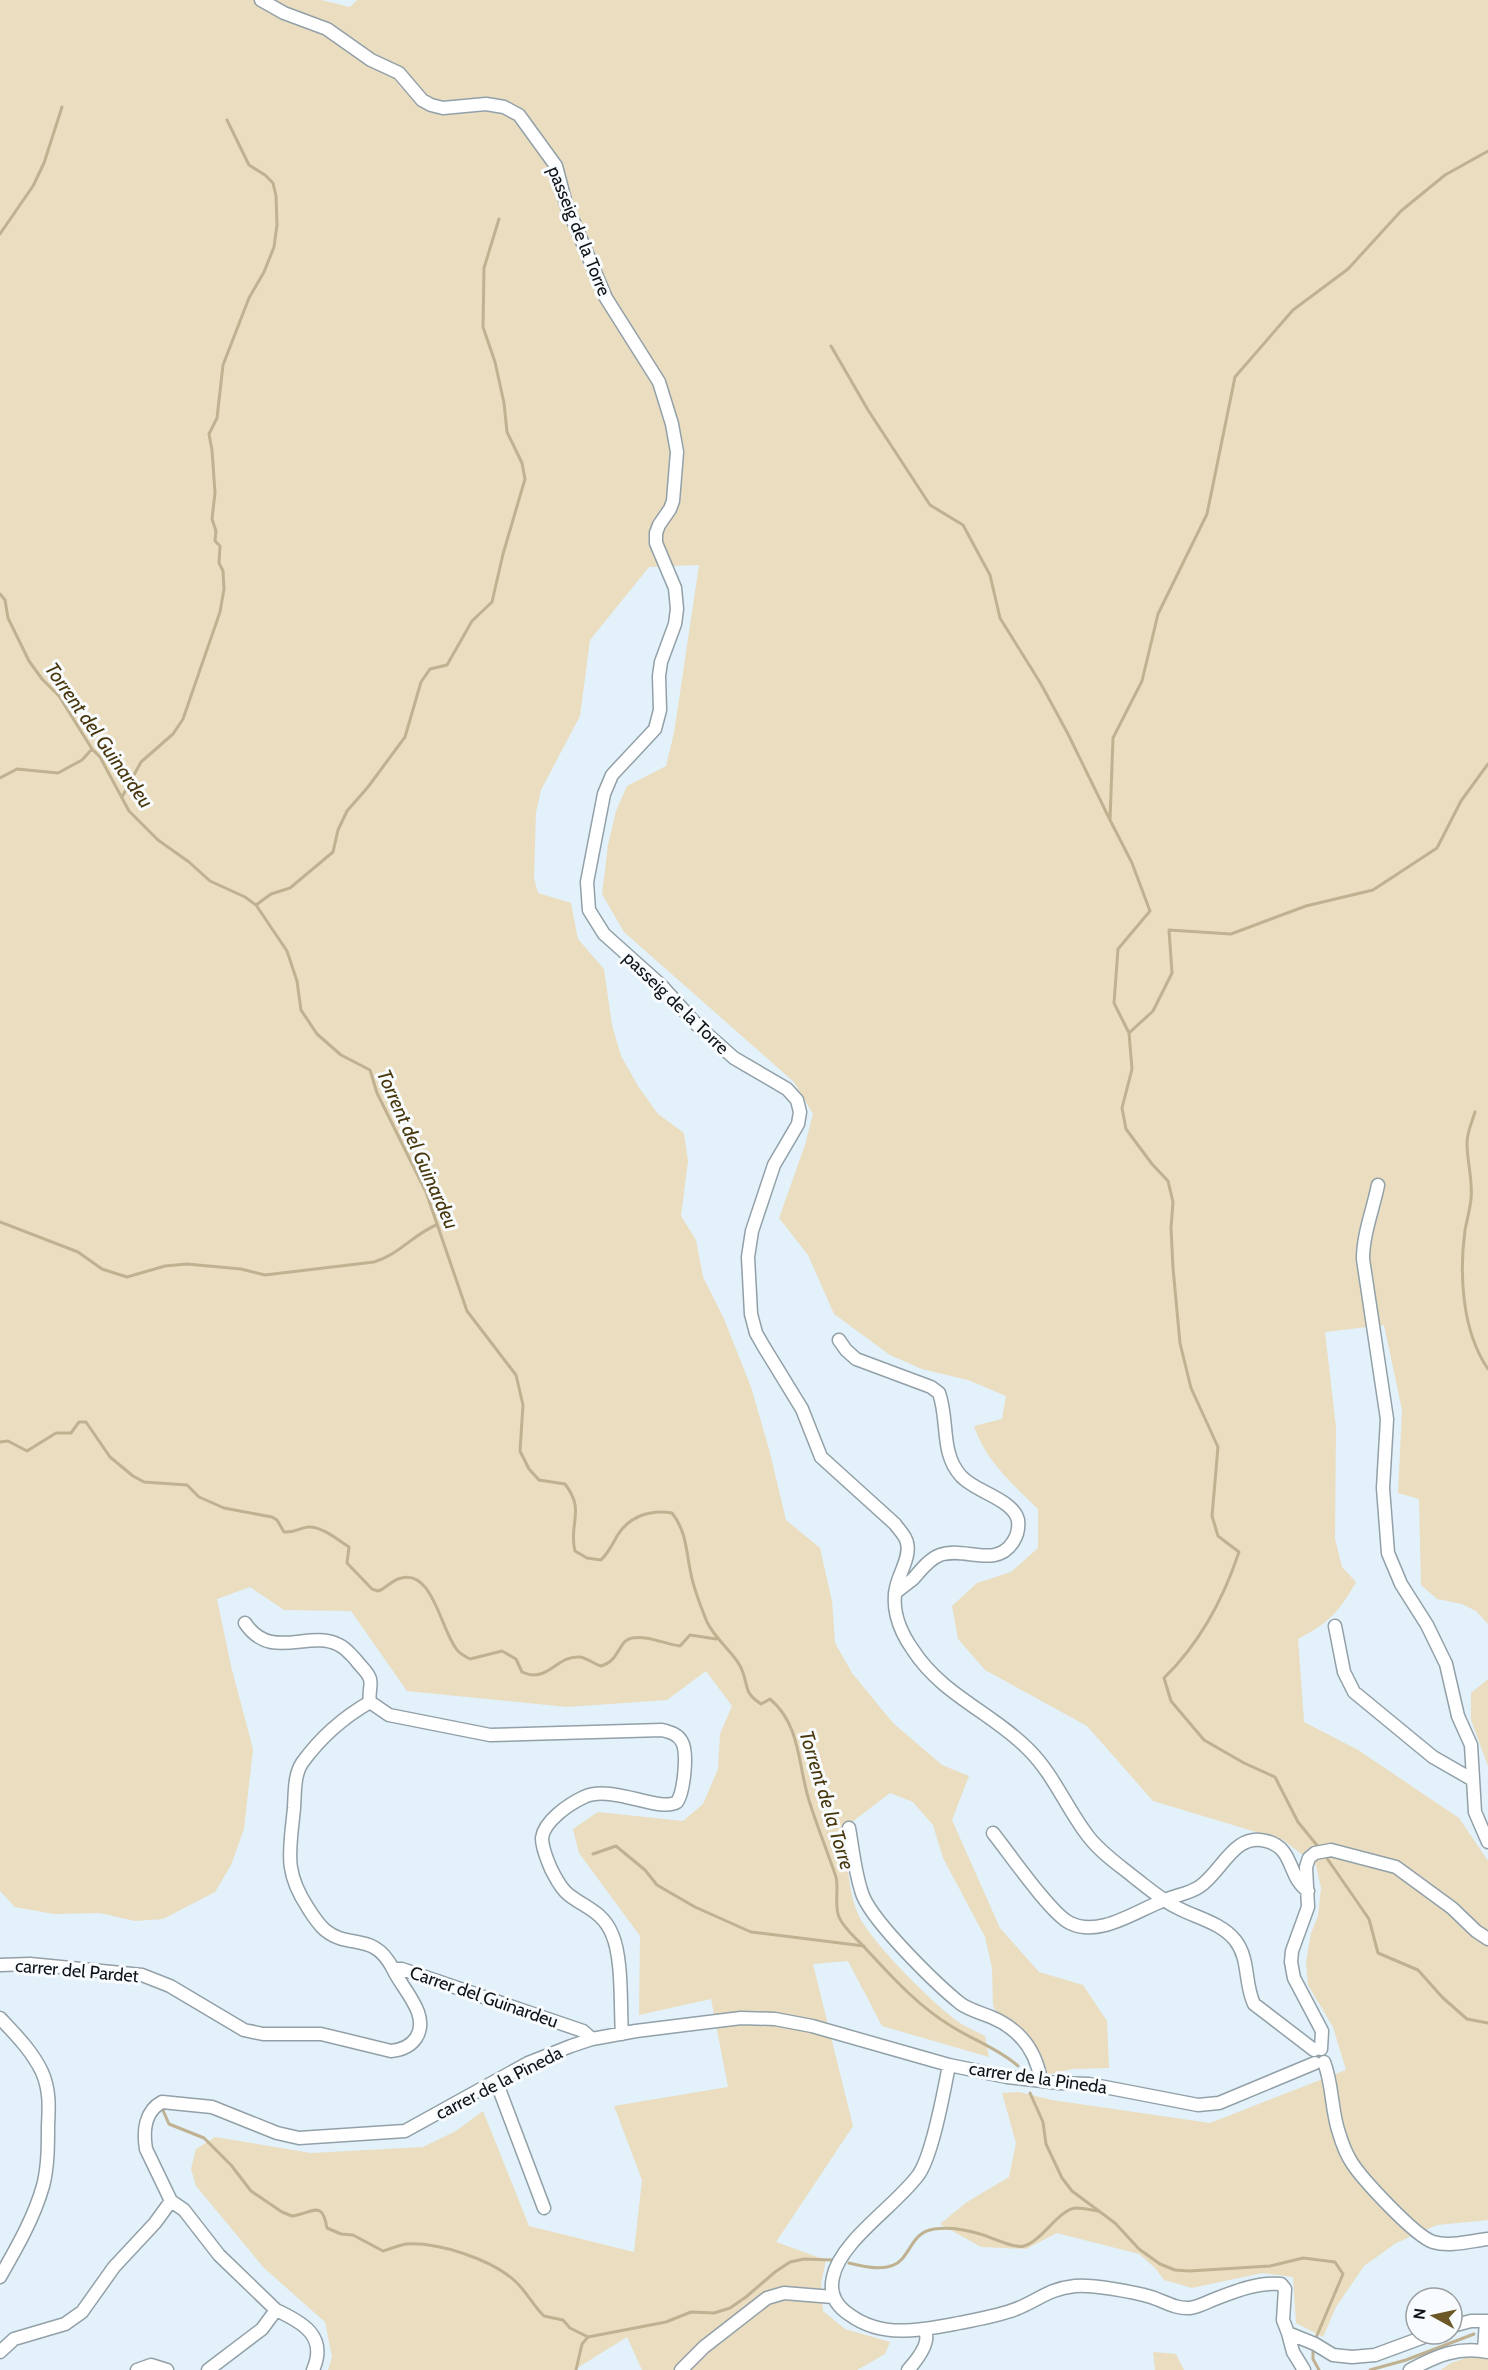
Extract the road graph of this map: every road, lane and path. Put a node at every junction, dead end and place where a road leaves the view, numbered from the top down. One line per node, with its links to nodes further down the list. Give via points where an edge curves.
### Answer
1 (261, 0): 4 (street, passeig de la Torre, via 327,29 371,60 399,73 430,105 443,108 486,104 519,115 556,166 566,204 606,298 664,393 676,452 673,501 659,525 656,543 678,600 675,624 661,662 660,710 655,729 612,775 604,794 586,882 589,910 604,934 661,985 697,1025 735,1058 787,1089 797,1100 798,1124 774,1166 752,1231 748,1257 751,1314 756,1333 802,1409 821,1457 905,1537 907,1554)
2 (1378, 1185): 8 (street, via 1363,1259 1387,1419 1383,1488 1386,1538 1393,1568 1446,1664 1458,1716 1471,1745)
3 (839, 1340): 4 (street, via 856,1359 939,1394 946,1444 955,1468 972,1486 1008,1506 1018,1520 1014,1540 1002,1552 992,1556 953,1552 937,1556)
4 (895, 1593): 13 (street, passeig de la Torre, via 901,1629 934,1677 1027,1748 1099,1849)
5 (245, 1623): 7 (street, via 260,1636 276,1642 318,1640 340,1645 370,1680)
6 (1335, 1626): 8 (street, via 1344,1672 1354,1692 1433,1757)
7 (370, 1702): 16 (street, Carrer del Guinardeu, via 343,1719 300,1769 289,1865 294,1886 323,1929 376,1947); 18 (street, via 389,1715 489,1735 662,1730 679,1738 685,1761 677,1802 668,1805 611,1793 590,1795 557,1816 542,1839 558,1883 569,1895 593,1909 612,1934 618,1963)
8 (1473, 1780): 11 (street, via 1475,1812)
9 (849, 1828): 23 (street, via 862,1894 870,1909 918,1964 963,2005 1000,2020 1022,2037 1038,2065)
10 (993, 1833): 13 (street, via 1057,1914 1070,1923 1084,1927 1103,1925)
11 (1488, 1842)
12 (1308, 1891): 13 (street, via 1301,1886 1281,1848 1254,1839 1236,1848 1202,1885); 14 (street, via 1308,1862 1312,1855 1325,1850 1391,1865); 20 (street, via 1305,1916 1292,1951 1291,1971 1322,2031)
13 (1164, 1900): 20 (street, passeig de la Torre, via 1229,1933 1244,1955 1254,2004)
14 (1488, 1939)
15 (0, 1965): 16 (street, carrer del Pardet, via 30,1964 142,1975 170,1986 244,2030 263,2034 321,2034 391,2051 412,2043 420,2026 417,2010)
16 (393, 1969): 19 (street, Carrer del Guinardeu, via 583,2031)
17 (0, 2018): 27 (street, via 33,2056 45,2079 49,2098 43,2186 30,2221)
18 (622, 2034): 19 (street, carrer de la Pineda); 21 (street, carrer de la Pineda, via 724,2018 775,2019)
19 (592, 2039): 22 (street, carrer de la Pineda, via 528,2063)
20 (1318, 2056): 23 (street, carrer de la Pineda, via 1265,2085 1209,2105 1089,2084); 26 (street, via 1329,2078 1339,2136 1361,2176 1422,2238 1448,2244)
21 (949, 2065): 23 (street, carrer de la Pineda); 28 (street, via 924,2166 840,2261 833,2276)
22 (496, 2081): 24 (street, carrer de la Pineda, via 405,2131 311,2138 277,2133 212,2108 162,2102 152,2109 145,2141); 25 (street)
23 (1041, 2081)
24 (171, 2201): 29 (street, via 184,2210 219,2254); 35 (street, via 114,2267 82,2312 65,2324 14,2339)
25 (543, 2208)
26 (1488, 2239)
27 (0, 2277)
28 (833, 2297): 32 (street, via 839,2307 868,2324 895,2331); 41 (street, via 784,2293 767,2298)
29 (276, 2310): 39 (street, via 262,2329); 40 (street, via 312,2332 317,2358)
30 (1487, 2321): 31 (street); 36 (street)
31 (1464, 2323)
32 (925, 2331): 33 (street, via 997,2315 1020,2308 1045,2293 1073,2286 1143,2295 1189,2308 1273,2283 1285,2289 1283,2320); 42 (street, via 925,2344)
33 (1288, 2333): 34 (street, via 1334,2355 1375,2355); 43 (street)
34 (1405, 2346)
35 (0, 2352)
36 (1486, 2352): 44 (street, via 1464,2350 1443,2354)
37 (137, 2370): 38 (street, via 151,2365)
38 (167, 2370)
39 (208, 2370)
40 (313, 2370)
41 (681, 2370)
42 (908, 2370)
43 (1304, 2370)
44 (1410, 2370)

